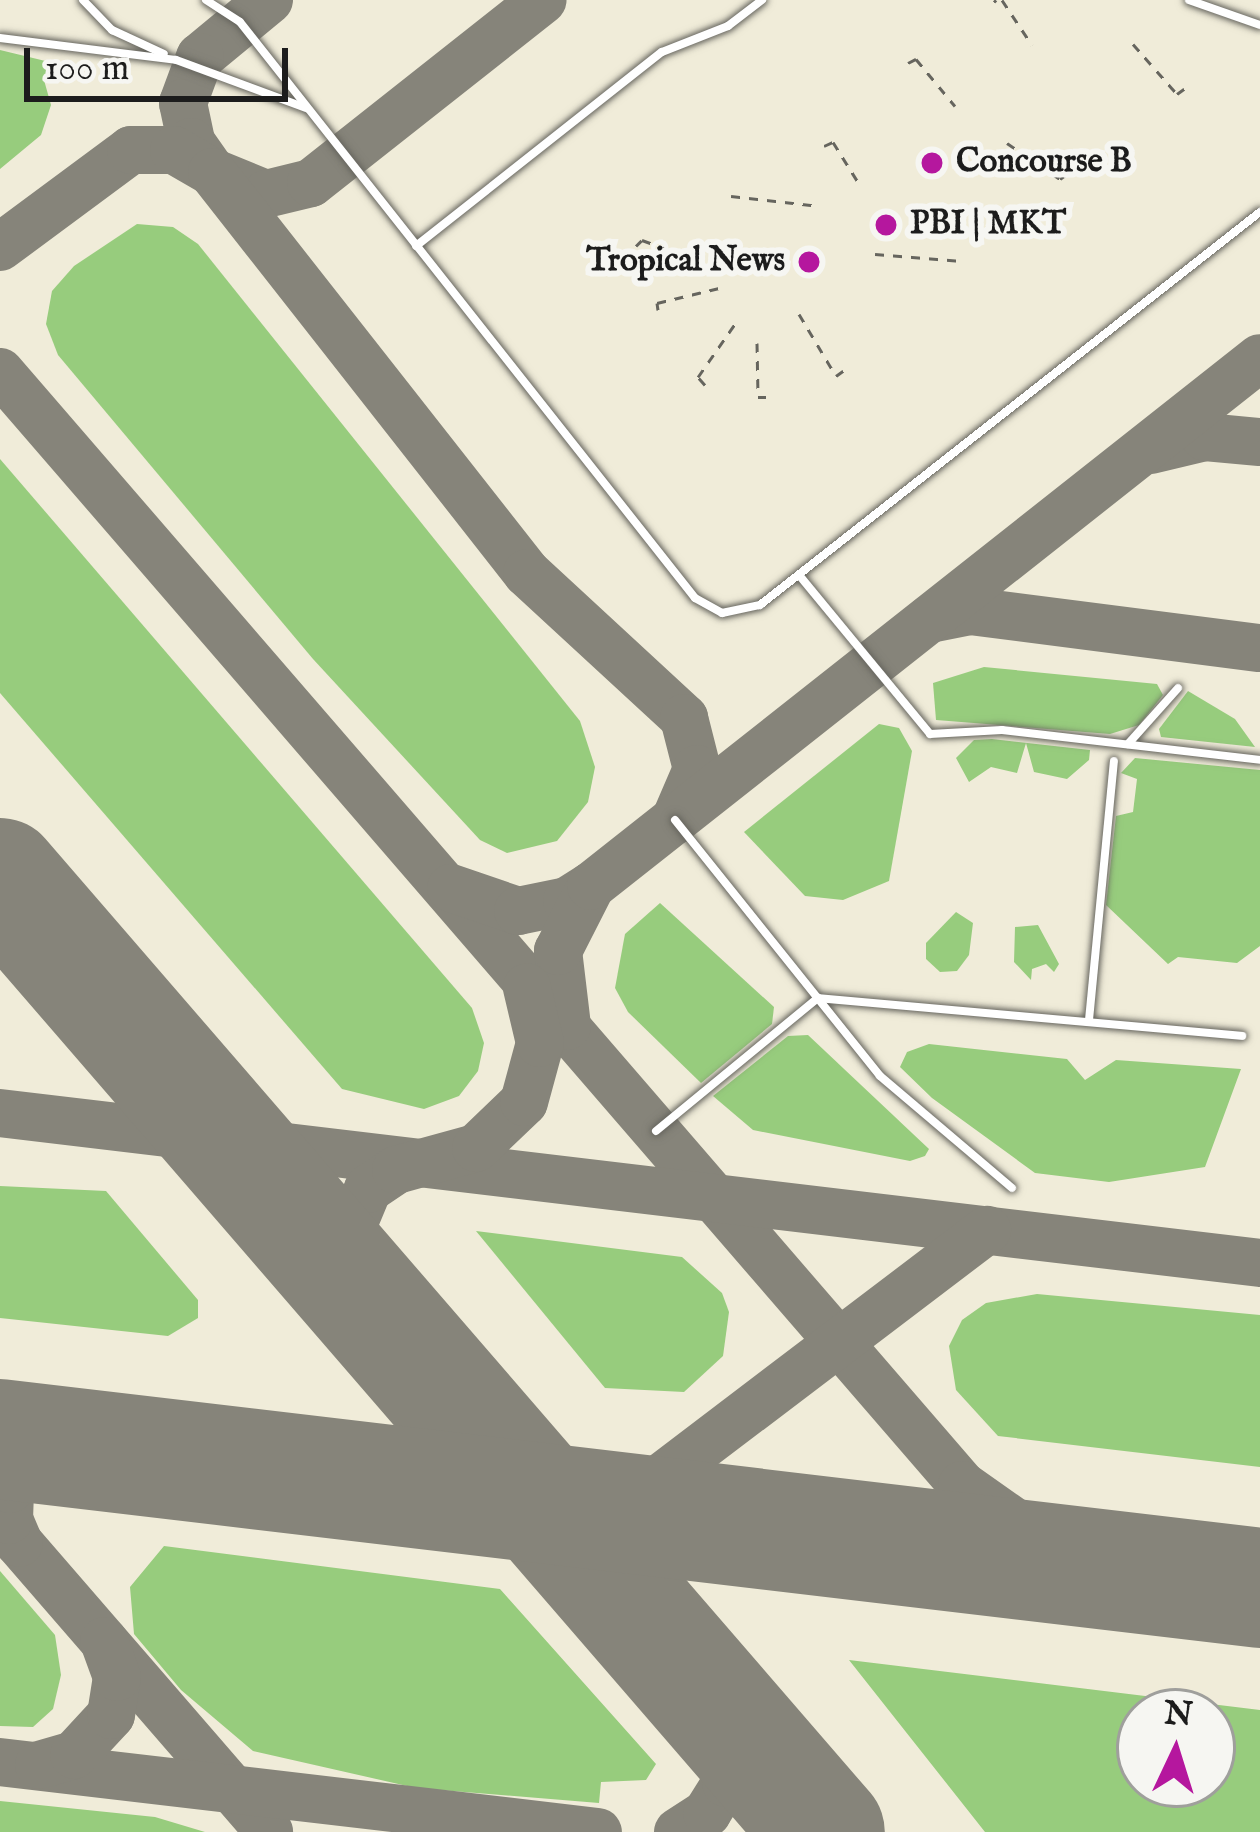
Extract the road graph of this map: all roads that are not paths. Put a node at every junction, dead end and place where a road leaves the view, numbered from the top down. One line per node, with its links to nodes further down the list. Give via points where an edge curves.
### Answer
1 (82, 0): 7 (lane, via 112,30)
2 (206, 0): 8 (lane, via 241,22)
3 (762, 0): 10 (lane, via 728,26 662,52)
4 (1189, 0): 5 (lane)
5 (1260, 25)
6 (0, 38): 7 (lane)
7 (176, 60): 8 (lane, via 282,95)
8 (316, 118): 10 (lane)
9 (1260, 212): 11 (lane)
10 (416, 246): 11 (lane, via 700,603 746,613)
11 (799, 575): 13 (lane, via 930,734 1002,730)
12 (1178, 688): 13 (lane)
13 (1127, 745): 14 (lane)
14 (1260, 760)
15 (1114, 761): 18 (lane)
16 (676, 820): 17 (lane)
17 (818, 998): 18 (lane); 20 (lane); 21 (lane, via 880,1076)
18 (1089, 1020): 19 (lane)
19 (1242, 1036)
20 (656, 1130)
21 (1012, 1188)

